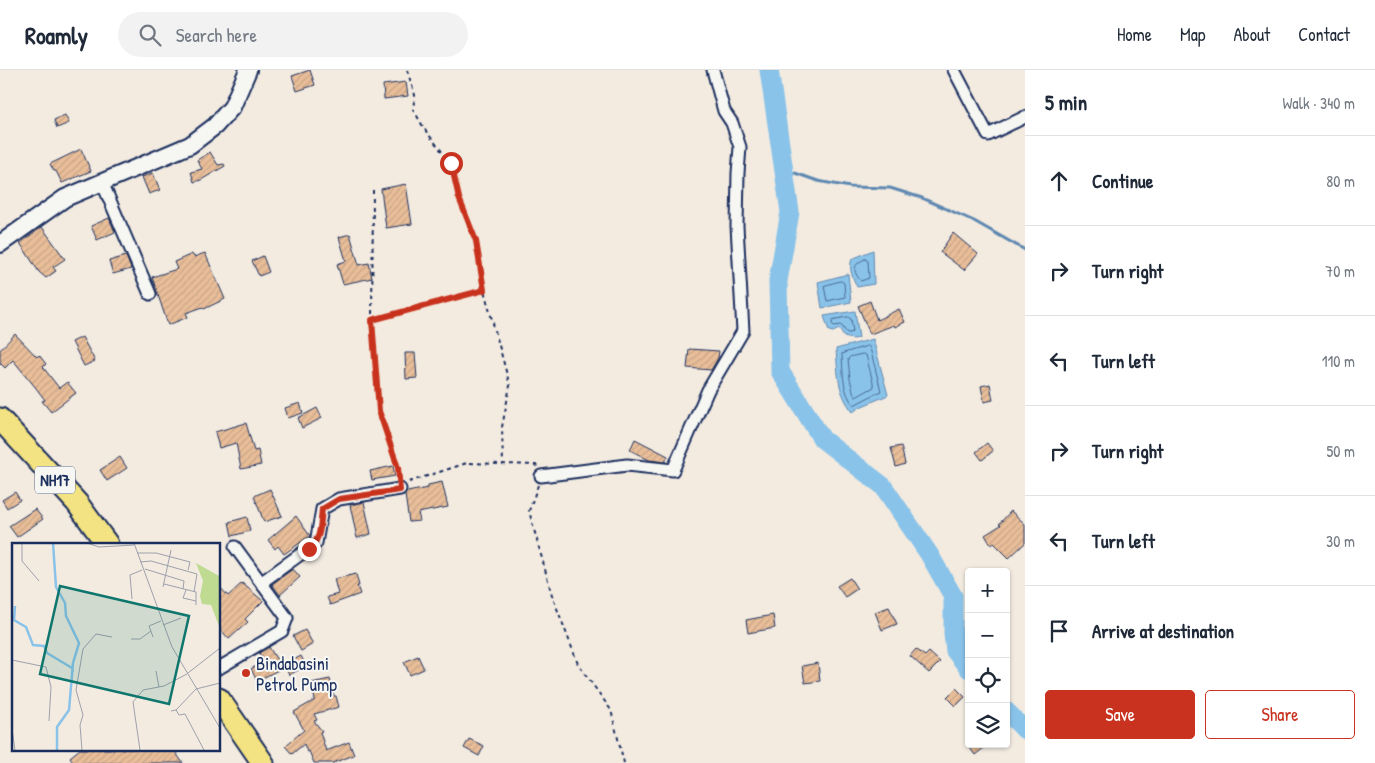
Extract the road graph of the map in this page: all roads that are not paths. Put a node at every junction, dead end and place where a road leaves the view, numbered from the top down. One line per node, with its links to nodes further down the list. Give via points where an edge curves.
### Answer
1 (248, 70): 5 (main road, via 232,107 215,126 190,145)
2 (713, 70): 9 (street, via 724,111 740,147 737,226 743,331 708,390 673,470 627,465)
3 (954, 70): 4 (street, via 988,135)
4 (1025, 117)
5 (102, 182): 6 (main road, via 65,198); 7 (street)
6 (0, 244)
7 (150, 294)
8 (0, 419): 11 (highway, NH17, via 77,503)
9 (541, 476)
10 (400, 490): 13 (street, via 339,499 322,509 316,543)
11 (105, 543)
12 (235, 547): 13 (street)
13 (262, 582): 14 (street, via 287,618 286,624 282,631)
14 (220, 667)
15 (220, 700): 16 (highway)
16 (263, 763)

